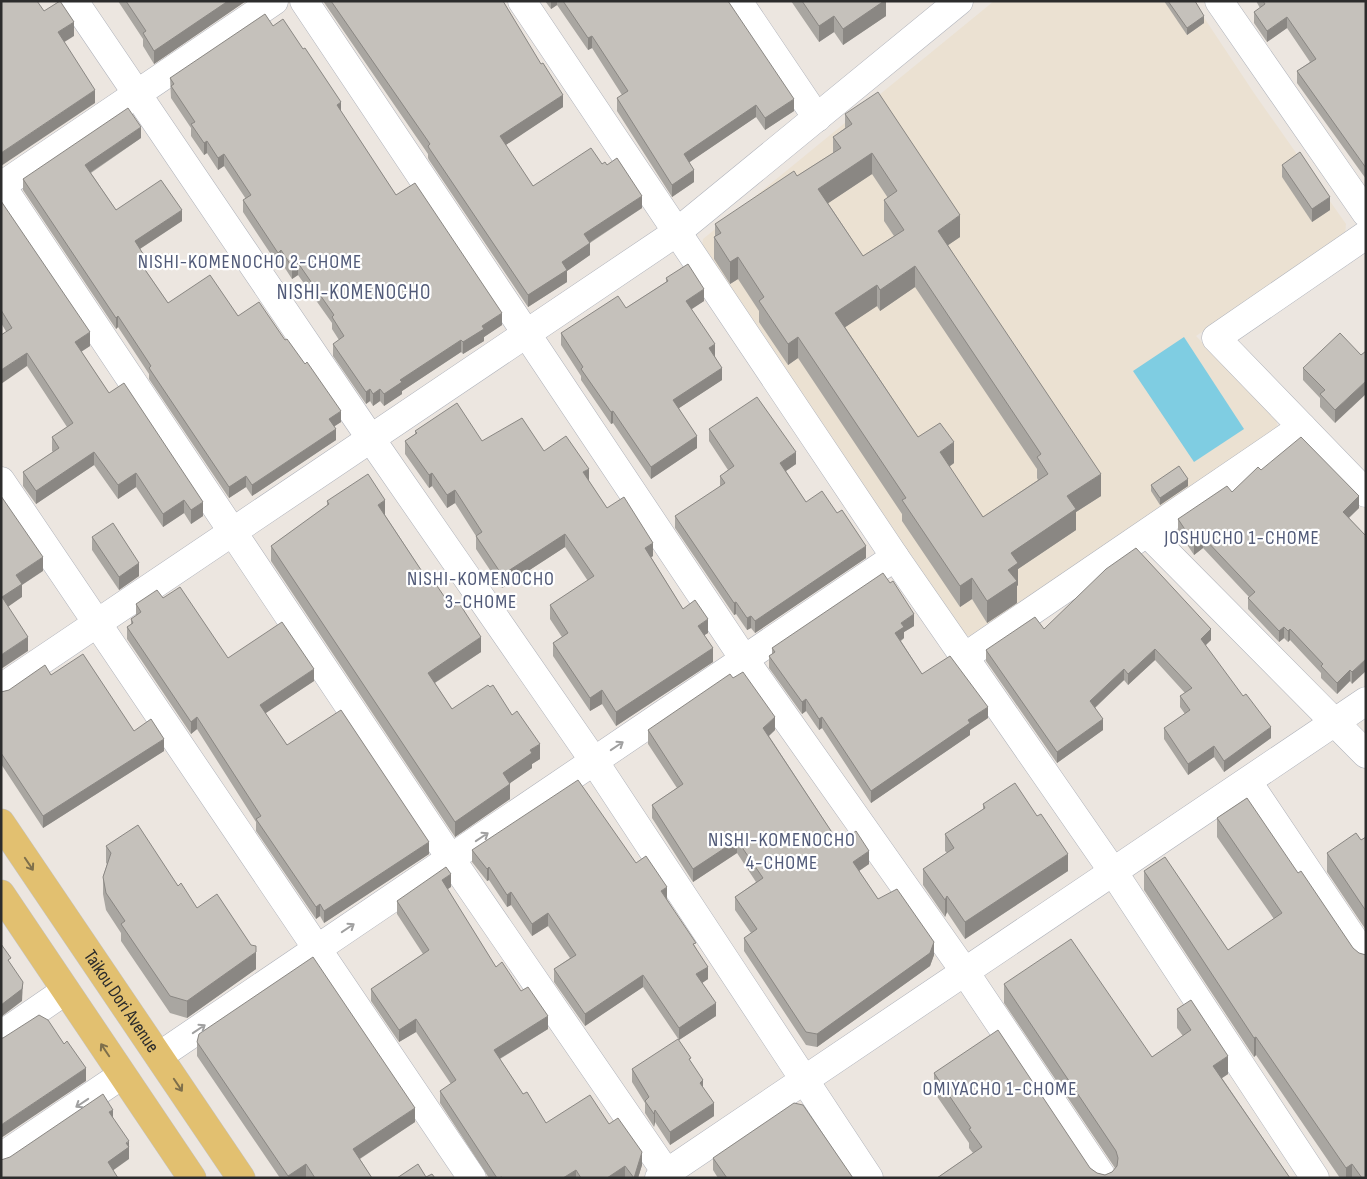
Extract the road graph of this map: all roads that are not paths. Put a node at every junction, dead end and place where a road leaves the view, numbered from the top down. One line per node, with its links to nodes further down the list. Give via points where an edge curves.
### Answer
1 (74, 1): 8 (street)
2 (274, 1): 8 (street)
3 (304, 1): 14 (street)
4 (522, 1): 12 (street)
5 (738, 1): 9 (street)
6 (959, 1): 9 (street)
7 (1219, 1): 11 (street)
8 (137, 94): 10 (street); 16 (street)
9 (817, 118): 12 (street)
10 (1, 186): 19 (street)
11 (1366, 212)
12 (678, 232): 14 (street); 21 (street)
13 (1366, 235): 15 (street, via 1216,338)
14 (526, 335): 16 (street); 24 (street)
15 (1302, 427): 18 (street); 20 (street)
16 (371, 439): 19 (street); 29 (street)
17 (1, 480): 22 (street)
18 (1366, 493)
19 (233, 533): 22 (street); 32 (street)
20 (1148, 534): 23 (street); 27 (street)
21 (895, 557): 23 (street); 24 (street)
22 (98, 623): 25 (street); 35 (street)
23 (964, 658): 33 (street)
24 (744, 659): 29 (street, one-way to 24); 37 (street)
25 (1, 688)
26 (1366, 701): 27 (street)
27 (1334, 723): 28 (street); 30 (street)
28 (1366, 754)
29 (594, 762): 32 (street, one-way to 29); 42 (street)
30 (1248, 782): 33 (street); 36 (street)
31 (1, 823): 40 (main road, Taikou Dori Avenue, one-way to 40)
32 (450, 858): 35 (street, one-way to 32); 44 (street)
33 (1114, 873): 37 (street); 50 (street)
34 (1, 894): 38 (main road)
35 (317, 949): 40 (street, one-way to 35); 47 (street)
36 (1366, 958)
37 (966, 972): 42 (street); 49 (street)
38 (65, 991): 39 (street); 41 (main road, one-way to 38)
39 (1, 1034)
40 (159, 1056): 46 (main road, Taikou Dori Avenue, one-way to 46)
41 (122, 1075): 43 (street, one-way to 43); 45 (main road)
42 (804, 1080): 44 (street); 48 (street)
43 (1, 1157)
44 (665, 1176)
45 (192, 1178)
46 (241, 1178)
47 (472, 1178)
48 (870, 1178)
49 (1103, 1178)
50 (1315, 1178)

